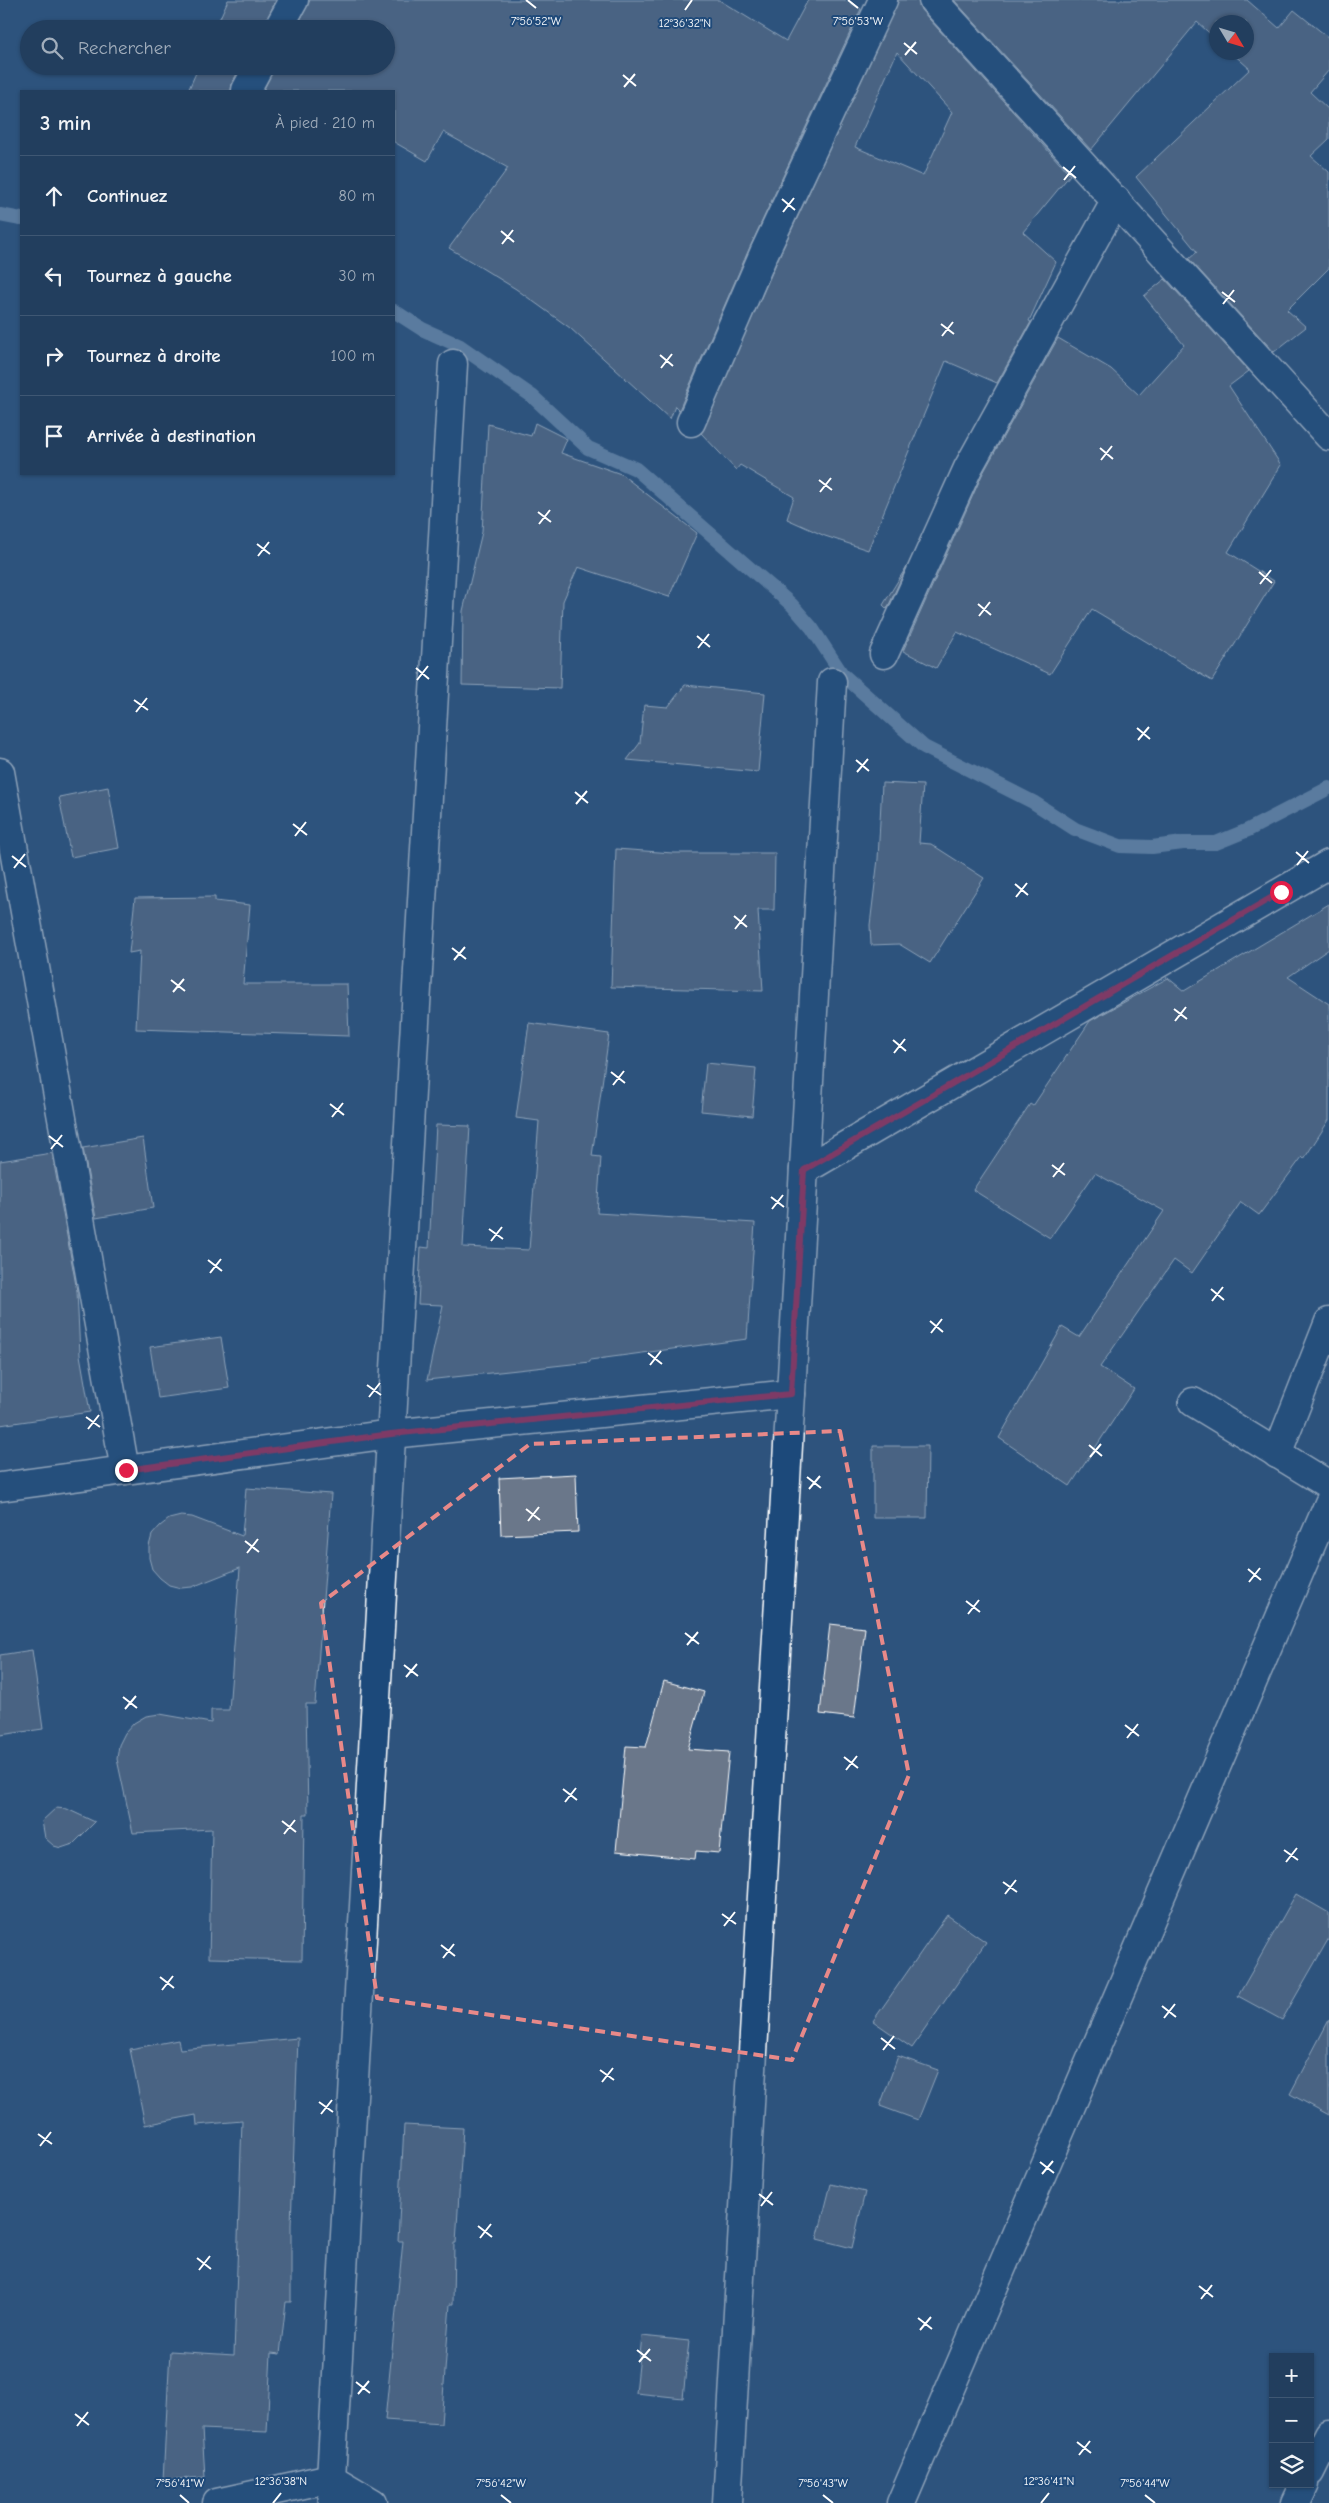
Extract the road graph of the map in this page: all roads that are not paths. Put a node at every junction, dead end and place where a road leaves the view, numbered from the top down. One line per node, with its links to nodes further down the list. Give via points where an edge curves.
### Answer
1 (294, 0): 4 (street)
2 (883, 0): 9 (street, via 764,253)
3 (933, 0): 7 (street)
4 (283, 20)
5 (254, 75): 6 (street)
6 (246, 90)
7 (1116, 200): 10 (street); 11 (street, via 968,468)
8 (453, 364): 19 (street)
9 (691, 422)
10 (1329, 436)
11 (884, 654)
12 (832, 682): 15 (street)
13 (0, 772): 21 (street)
14 (1329, 864): 15 (street)
15 (804, 1170): 17 (street)
16 (1329, 1322): 20 (street)
17 (791, 1394): 19 (street); 31 (street)
18 (1193, 1402): 20 (street)
19 (391, 1434): 21 (street); 28 (street)
20 (1278, 1454): 22 (street)
21 (126, 1470): 23 (street)
22 (1329, 1485)
23 (0, 1487)
24 (1329, 1503): 32 (street)
25 (1329, 2434): 26 (street)
26 (1314, 2464)
27 (1302, 2488): 33 (street)
28 (332, 2490): 29 (street); 30 (street)
29 (217, 2503)
30 (373, 2503)
31 (727, 2503)
32 (901, 2503)
33 (1295, 2503)

